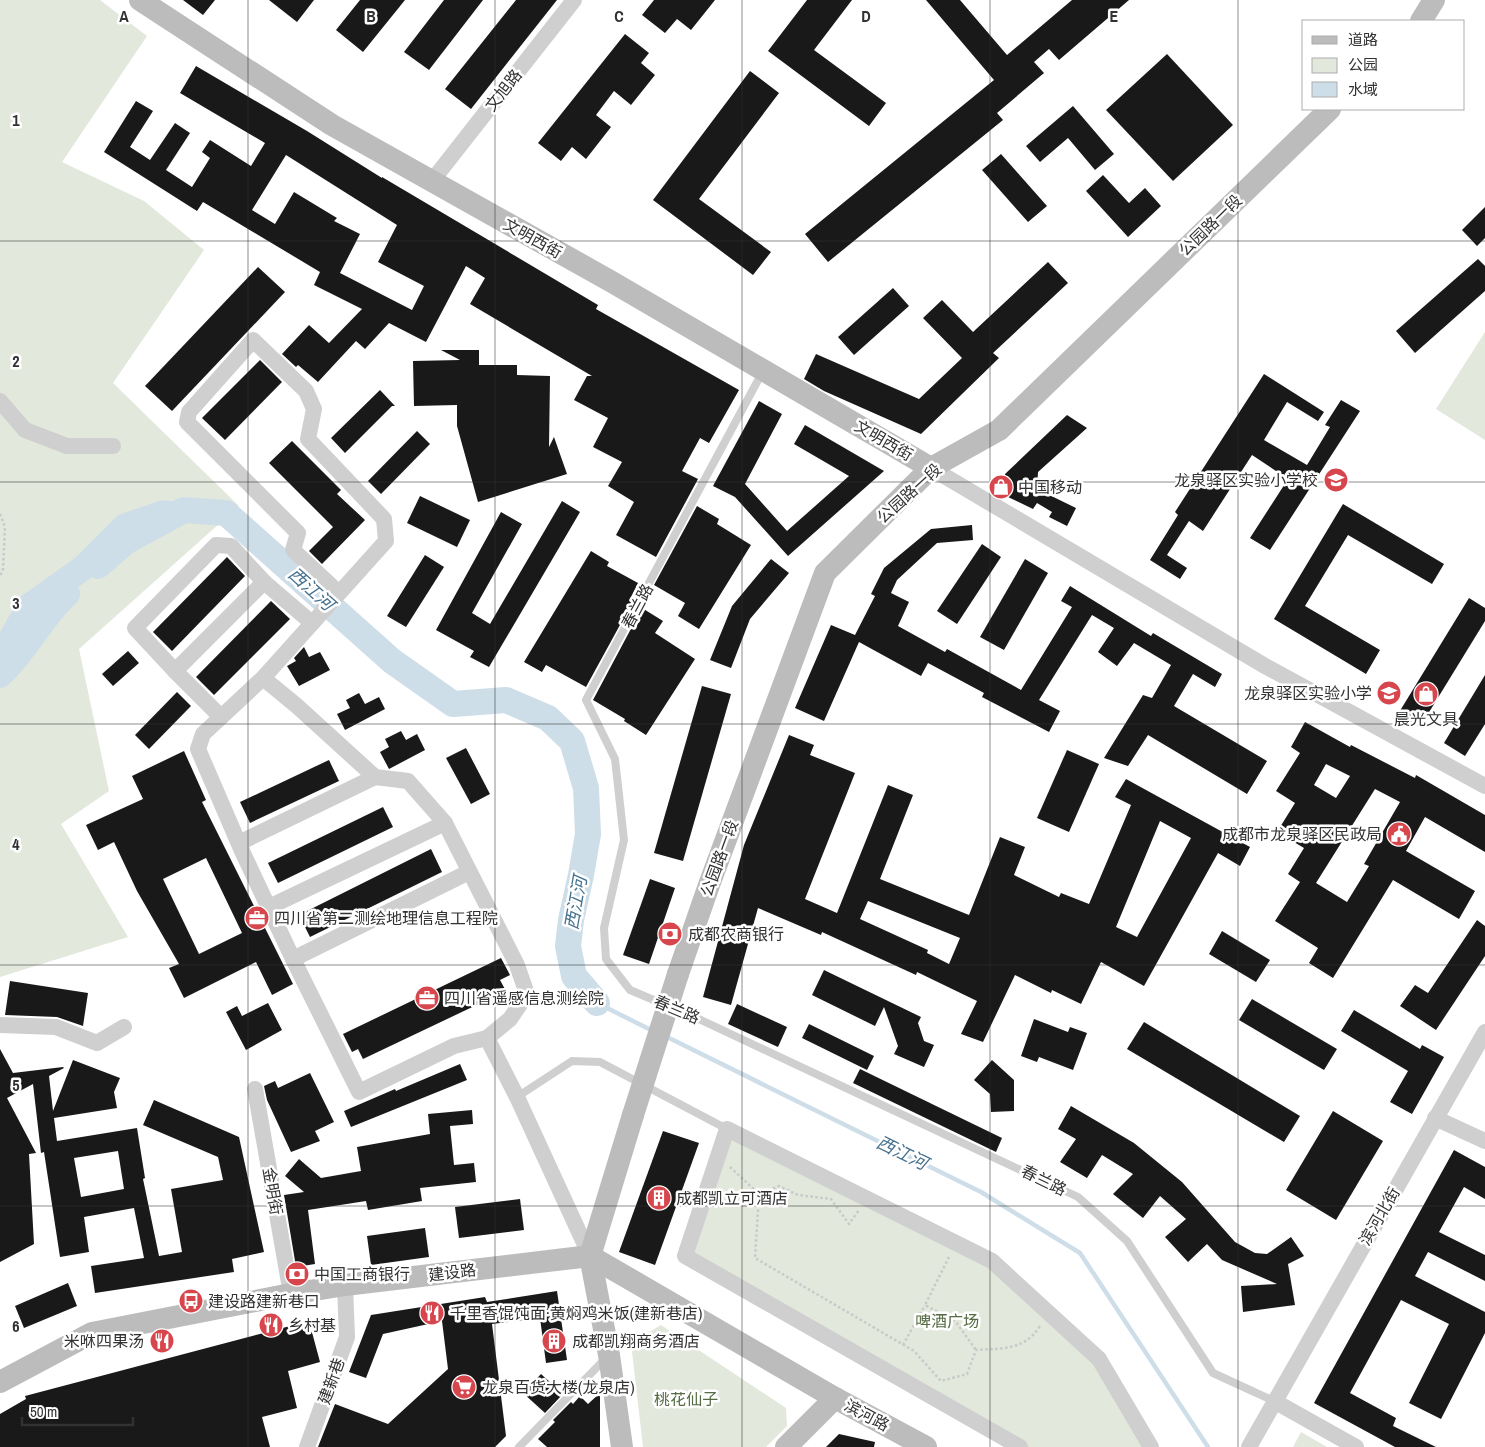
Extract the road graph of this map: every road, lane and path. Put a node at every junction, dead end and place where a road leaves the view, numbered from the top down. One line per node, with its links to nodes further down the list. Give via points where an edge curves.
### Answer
1 (140, 0): 6 (street, 文明西街, via 332,125)
2 (574, 0): 6 (street, 文旭路)
3 (1434, 0): 4 (street)
4 (1421, 20)
5 (1329, 110): 10 (street, 公园路一段, via 999,430)
6 (432, 181): 7 (street, 文明西街)
7 (763, 370): 10 (street, 文明西街); 49 (lane, 春兰路, via 586,700 615,759 624,840 604,928 606,959 630,990 701,1020 1078,1197 1127,1241 1213,1373)
8 (0, 401): 9 (street, via 24,430 67,446)
9 (113, 446)
10 (932, 468): 20 (street, via 1265,666); 39 (street, 公园路一段, bridge, via 825,573 678,974)
11 (0, 514): 12 (path, via 5,527)
12 (0, 576)
13 (264, 582): 15 (street); 16 (street); 16 (street, via 231,546 216,545 135,628)
14 (337, 595): 14 (street, via 386,541 384,519 308,439 314,409 306,391 253,340 189,412 188,422 298,532 292,550); 15 (street)
15 (317, 618): 17 (street)
16 (175, 671): 18 (street)
17 (263, 678): 18 (street); 19 (street)
18 (221, 717): 22 (street, via 203,734 198,749)
19 (375, 777): 21 (street, via 408,781); 22 (street)
20 (1485, 786)
21 (445, 823): 23 (street); 24 (street)
22 (239, 843): 24 (street)
23 (470, 872): 25 (street); 29 (street, via 517,965 527,994 510,1019)
24 (269, 907): 25 (street)
25 (293, 959): 29 (street, via 359,1092 454,1046)
26 (0, 1025): 27 (street, via 56,1027 97,1043)
27 (124, 1027)
28 (1485, 1032): 32 (street, 滨河北街)
29 (487, 1038): 31 (street)
30 (255, 1089): 41 (street, 金明街)
31 (517, 1097): 33 (lane, via 572,1061 600,1062); 39 (street)
32 (1435, 1118): 34 (street); 49 (street, 滨河北街)
33 (727, 1128): 35 (street); 37 (street)
34 (1485, 1140)
35 (718, 1156): 36 (path); 55 (street, via 685,1256)
36 (759, 1194): 37 (path, via 779,1186 798,1195 831,1199 849,1224); 44 (path, via 755,1258)
37 (867, 1198): 38 (street)
38 (956, 1243): 42 (path); 43 (street, via 992,1261)
39 (590, 1256): 40 (street, 建设路); 46 (street); 48 (street, 滨河路)
40 (346, 1285): 41 (street, 建设路); 50 (street, 建新巷, via 347,1337)
41 (292, 1294): 47 (street, 建设路, via 92,1334)
42 (925, 1305): 44 (path); 45 (path, via 956,1322)
43 (1048, 1313): 45 (path, via 1034,1335 1013,1348); 56 (street, via 1099,1359)
44 (903, 1344): 45 (path, via 942,1380 967,1374)
45 (976, 1350)
46 (609, 1355): 51 (lane); 52 (street)
47 (0, 1382)
48 (835, 1398): 53 (street); 54 (street, 滨河路)
49 (1274, 1401): 57 (street, 滨河北街); 58 (street)
50 (307, 1447)
51 (520, 1447)
52 (622, 1447)
53 (786, 1447)
54 (926, 1447)
55 (1020, 1447)
56 (1150, 1447)
57 (1249, 1447)
58 (1356, 1447)

